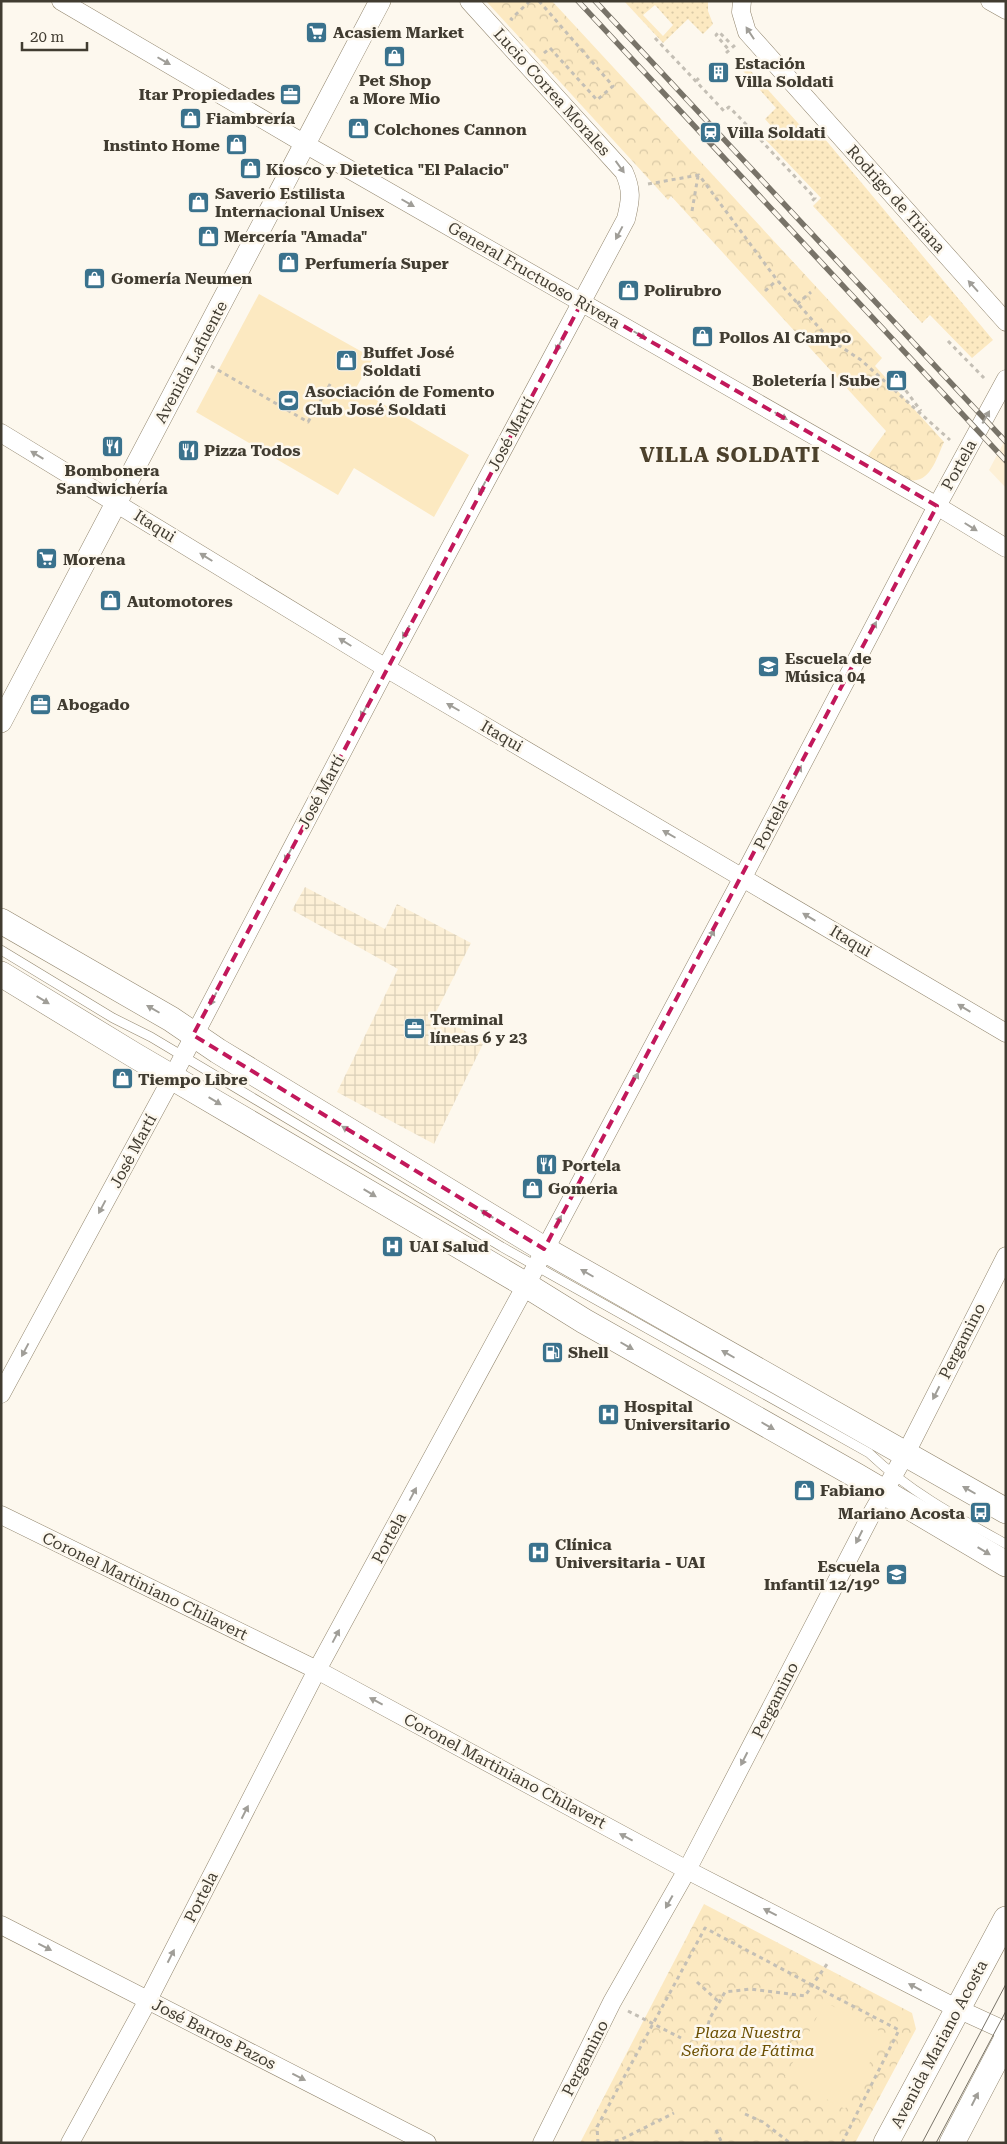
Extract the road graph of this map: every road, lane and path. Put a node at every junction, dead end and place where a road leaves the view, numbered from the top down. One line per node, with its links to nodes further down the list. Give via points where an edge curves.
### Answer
1 (62, 1): 17 (street, General Fructuoso Rivera, one-way to 17)
2 (380, 1): 17 (street, Avenida Lafuente)
3 (469, 1): 19 (street, Lucio Correa Morales, one-way to 19, via 613,158)
4 (530, 1): 9 (path, via 512,19)
5 (539, 1): 11 (path, via 613,86 597,100 550,48 543,54)
6 (742, 1): 27 (street, Rodrigo de Triana, one-way to 6, via 747,32 741,12)
7 (990, 1): 8 (street)
8 (1006, 10)
9 (518, 26)
10 (655, 38): 14 (path)
11 (536, 47)
12 (731, 48): 12 (path, via 719,32 716,35)
13 (700, 77): 14 (path)
14 (696, 81): 15 (path)
15 (724, 111): 16 (path); 20 (path, via 729,107 742,117 815,198)
16 (729, 116)
17 (305, 144): 25 (street, General Fructuoso Rivera, one-way to 25); 36 (street, Avenida Lafuente)
18 (699, 175): 19 (path); 21 (path); 22 (path)
19 (630, 187): 25 (street, José Martí, one-way to 25, via 626,219)
20 (810, 203)
21 (692, 210)
22 (777, 280): 23 (path); 26 (path)
23 (765, 291)
24 (811, 292): 26 (path)
25 (582, 302): 37 (street, General Fructuoso Rivera, one-way to 37); 39 (street, José Martí, one-way to 39)
26 (797, 304): 33 (path, via 829,339 861,360)
27 (1006, 322)
28 (948, 341): 32 (path)
29 (212, 367): 30 (path, via 308,422)
30 (332, 381)
31 (901, 384): 33 (path)
32 (1002, 386): 35 (street, Portela, one-way to 32)
33 (924, 416): 35 (path)
34 (1, 433): 36 (street, Itaqui, one-way to 34)
35 (965, 455): 37 (street, Portela)
36 (117, 502): 39 (street, Itaqui, one-way to 36); 40 (street, Avenida Lafuente)
37 (937, 506): 38 (street, General Fructuoso Rivera, one-way to 38); 41 (street, Portela, one-way to 37)
38 (1006, 548)
39 (386, 668): 41 (street, Itaqui, one-way to 39); 46 (street, José Martí, one-way to 46)
40 (1, 722)
41 (743, 877): 45 (street, Itaqui, one-way to 41); 48 (street, Portela, one-way to 41)
42 (1, 921): 46 (main road, one-way to 42, via 171,1019)
43 (1, 950): 46 (lane)
44 (1, 974): 46 (main road, one-way to 46)
45 (1006, 1033)
46 (183, 1056): 48 (main road); 48 (main road, one-way to 48); 49 (street, José Martí, one-way to 49)
47 (1006, 1256): 50 (street, Pergamino, one-way to 50)
48 (535, 1266): 50 (main road, one-way to 48); 51 (main road, via 584,1322); 56 (street, Portela, one-way to 48)
49 (1, 1394)
50 (906, 1453): 51 (street, Pergamino); 52 (main road, one-way to 50)
51 (888, 1484): 54 (lane, via 918,1494); 55 (main road, one-way to 55); 57 (street, Pergamino, one-way to 57)
52 (1006, 1511)
53 (1, 1516): 56 (street, Coronel Martiniano Chilavert)
54 (1006, 1544)
55 (1006, 1564)
56 (318, 1670): 57 (street, Coronel Martiniano Chilavert, one-way to 56); 63 (street, Portela, one-way to 56)
57 (687, 1870): 60 (street, Coronel Martiniano Chilavert, one-way to 57); 64 (street, Pergamino, one-way to 64)
58 (1006, 1919): 66 (main road, Avenida Mariano Acosta)
59 (1, 1925): 63 (street, José Barros Pazos, one-way to 63)
60 (838, 1947): 62 (path); 66 (street, Coronel Martiniano Chilavert, one-way to 60)
61 (697, 1982): 65 (path)
62 (814, 1986): 65 (path, via 805,1996 750,1989 725,1992); 67 (path, via 705,1928); 82 (path, via 899,2030)
63 (148, 2000): 75 (street, Portela); 76 (street, José Barros Pazos, one-way to 76)
64 (612, 2002): 67 (path); 77 (street, Pergamino)
65 (719, 2002): 69 (path)
66 (958, 2010): 68 (street, Coronel Martiniano Chilavert); 83 (main road, Avenida Mariano Acosta)
67 (653, 2025): 70 (path); 78 (path, via 597,2128)
68 (1006, 2031)
69 (706, 2032)
70 (681, 2038)
71 (1006, 2040): 84 (main road, one-way to 71)
72 (674, 2112): 79 (path)
73 (745, 2114): 81 (path, via 763,2122)
74 (716, 2130): 80 (path)
75 (70, 2143)
76 (427, 2143)
77 (542, 2143)
78 (598, 2143)
79 (608, 2143)
80 (722, 2143)
81 (790, 2143)
82 (842, 2143)
83 (886, 2143)
84 (952, 2143)

